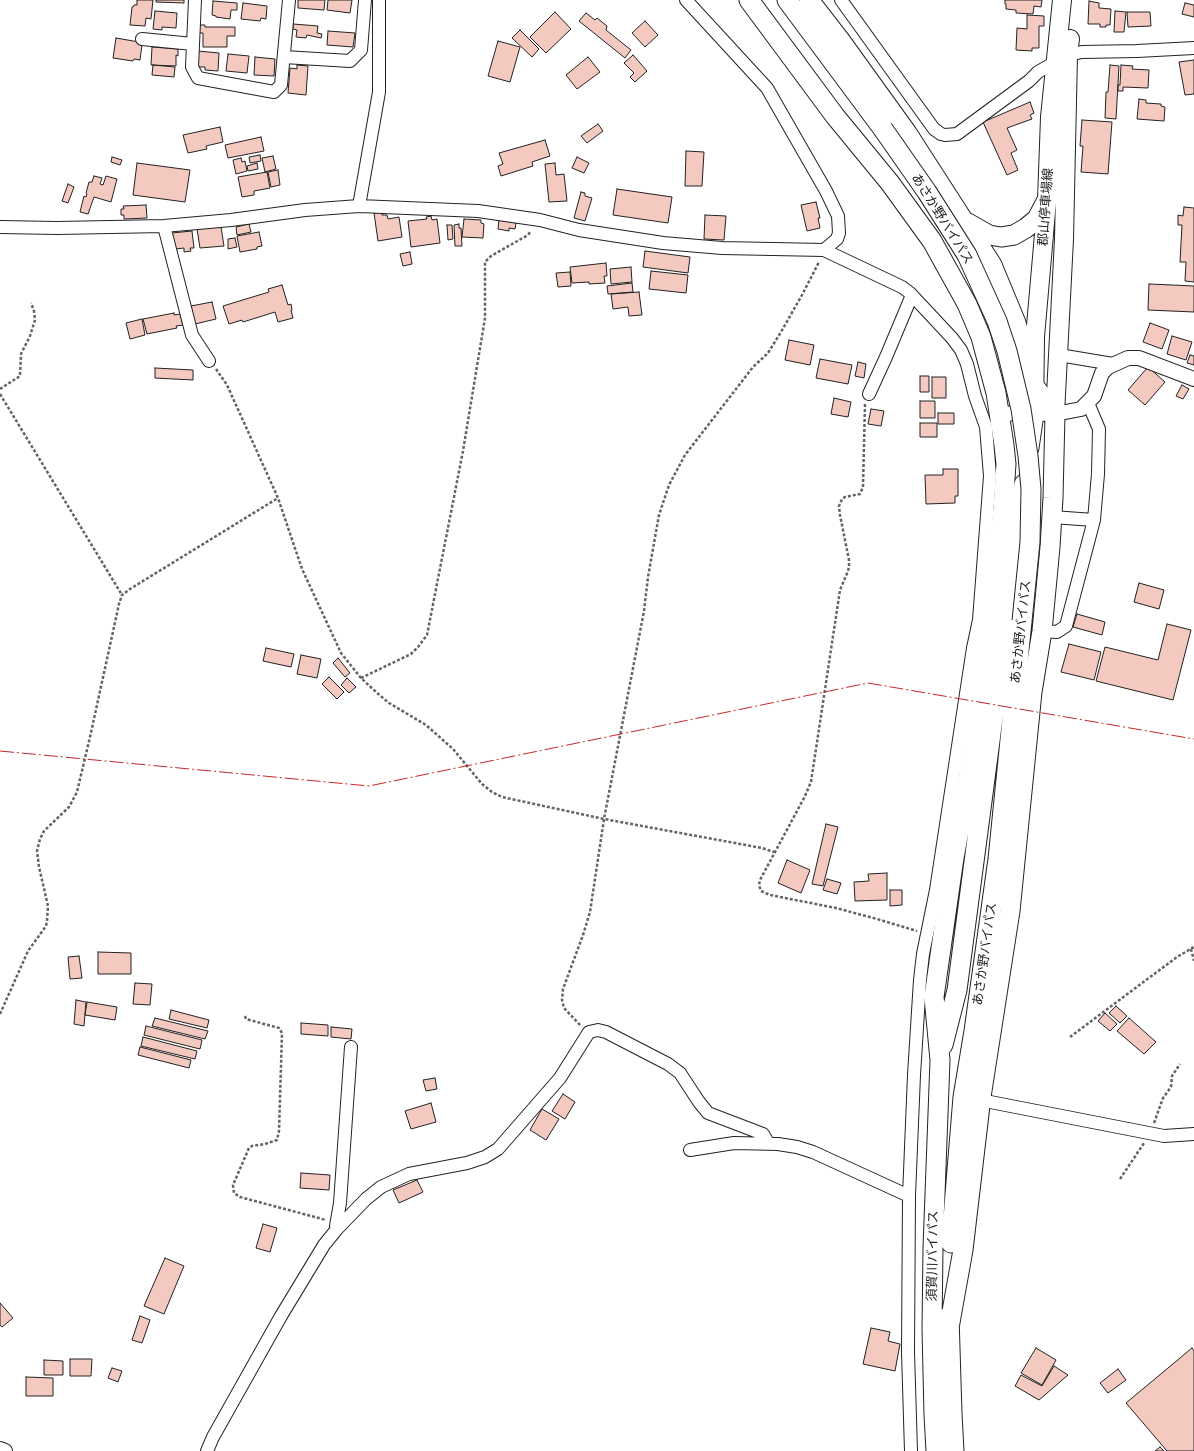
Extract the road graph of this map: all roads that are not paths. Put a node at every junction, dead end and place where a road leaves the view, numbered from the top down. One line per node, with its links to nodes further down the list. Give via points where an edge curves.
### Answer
1 (195, 0): 13 (street)
2 (289, 0): 15 (street)
3 (365, 0): 15 (street, via 361,50 350,61)
4 (379, 0): 18 (street, via 379,92)
5 (686, 0): 22 (street, via 766,88 826,191 838,216 839,233 837,239)
6 (749, 0): 33 (highway, あさか野バイパス, via 932,241 967,304 981,337 996,393)
7 (787, 0): 39 (highway, あさか野バイパス, bridge, via 883,129 967,255 997,321 1021,410 1031,489 1030,542 998,859 974,1031)
8 (809, 0): 19 (highway, via 907,134)
9 (841, 0): 16 (street, via 940,134 957,134 1038,72)
10 (1062, 0): 16 (main road, 郡山停車場線)
11 (1075, 0): 16 (main road, 郡山停車場線)
12 (142, 39): 13 (street)
13 (193, 44): 15 (street, via 192,68 198,78 274,92 281,85)
14 (1194, 48): 16 (street, via 1082,52)
15 (284, 57)
16 (1062, 59): 17 (main road, 郡山停車場線, via 1050,117); 24 (main road, 郡山停車場線, via 1064,239)
17 (1047, 200): 19 (highway, via 1037,219 1014,235 989,235); 28 (main road, 郡山停車場線, via 1035,337)
18 (359, 206): 21 (street); 22 (street, via 478,210 663,243 722,248)
19 (964, 220): 28 (highway, via 992,265 1016,323 1029,377)
20 (0, 226): 21 (street)
21 (164, 226): 25 (street, via 192,335)
22 (824, 250): 23 (street, via 902,287)
23 (912, 295): 29 (street); 33 (street, via 961,350 975,396)
24 (1059, 355): 26 (street); 32 (main road, 郡山停車場線)
25 (209, 361)
26 (1113, 364): 27 (street, via 1128,358 1139,358); 30 (street, via 1102,373 1094,396)
27 (1194, 379)
28 (1035, 387): 31 (main road, 郡山停車場線); 32 (highway)
29 (869, 394)
30 (1088, 403): 32 (street, via 1081,409); 35 (street, via 1099,429)
31 (1034, 414): 32 (street); 33 (street); 38 (highway, via 957,990)
32 (1055, 414): 34 (highway)
33 (991, 415): 38 (highway, あさか野バイパス, via 1004,445 1006,464 996,580 934,997); 43 (street, via 986,426 990,476 979,620 936,890 923,954 917,1022)
34 (1052, 517): 35 (street); 36 (highway)
35 (1094, 520): 36 (street, via 1066,626 1057,632)
36 (1042, 631): 39 (highway, via 1032,692 1010,911)
37 (351, 1048): 44 (street)
38 (940, 1060): 49 (highway, 須賀川バイパス, via 932,1248)
39 (972, 1099): 40 (street, via 1164,1136); 50 (highway, あさか野バイパス, via 950,1251 949,1328)
40 (1194, 1134)
41 (769, 1144): 42 (street, via 734,1143); 43 (street, via 813,1152); 44 (street, via 764,1134 708,1113 680,1073 668,1064 598,1030 589,1032 560,1078 498,1149 467,1163 409,1174 395,1180 381,1187)
42 (690, 1150)
43 (909, 1196): 48 (street, via 908,1352)
44 (337, 1225): 47 (street, via 281,1316)
45 (0, 1449): 46 (street)
46 (5, 1451)
47 (207, 1451)
48 (911, 1451)
49 (936, 1451)
50 (954, 1451)

